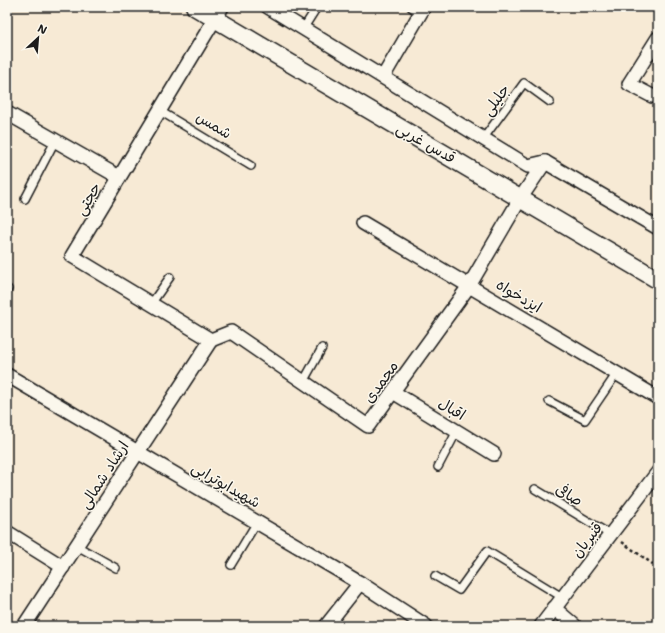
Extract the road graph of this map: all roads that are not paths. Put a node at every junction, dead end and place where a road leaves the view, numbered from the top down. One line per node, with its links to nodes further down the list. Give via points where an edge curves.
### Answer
1 (195, 7): 5 (street, قدس غربی)
2 (268, 7): 6 (street)
3 (317, 7): 6 (lane)
4 (418, 9): 8 (street)
5 (218, 13): 11 (street, حجتی); 19 (street, قدس غربی)
6 (303, 29): 8 (street)
7 (658, 38): 9 (street, via 629,84)
8 (383, 77): 13 (street)
9 (652, 96)
10 (550, 102): 13 (lane, جلیلی, via 524,83)
11 (160, 111): 16 (lane, شمس); 17 (street, حجتی)
12 (8, 115): 14 (street)
13 (484, 139): 15 (street, via 528,166)
14 (55, 141): 17 (street); 18 (lane)
15 (545, 162): 19 (street, محمدی); 21 (street)
16 (251, 166)
17 (120, 177): 25 (street, حجتی, via 72,256)
18 (25, 199)
19 (520, 199): 23 (street, قدس غربی); 24 (street, محمدی)
20 (363, 222): 24 (street, ایزدخواه)
21 (658, 228)
22 (170, 277): 25 (lane)
23 (658, 280)
24 (470, 286): 28 (street, ایزدخواه); 31 (street, محمدی)
25 (151, 304): 26 (street, حجتی)
26 (211, 340): 30 (street, محمدی, via 231,332); 35 (street, ارشاد شمالی)
27 (322, 348): 30 (lane)
28 (617, 373): 32 (street, ایزدخواه); 33 (lane, via 585,420)
29 (7, 375): 35 (street, شهیدابوترابی)
30 (303, 382): 31 (street, محمدی, via 368,426)
31 (393, 392): 34 (street, اقبال)
32 (658, 398)
33 (549, 401)
34 (457, 431): 36 (street, اقبال); 37 (lane)
35 (138, 452): 40 (street, شهیدابوترابی); 43 (street, ارشاد شمالی)
36 (494, 454)
37 (438, 467)
38 (656, 479): 42 (street, قنبریان)
39 (535, 490): 42 (lane, صافی)
40 (257, 522): 44 (lane); 48 (street, شهیدابوترابی)
41 (7, 532): 45 (street)
42 (611, 535): 49 (street, قنبریان)
43 (77, 546): 45 (street, ارشاد شمالی); 46 (lane)
44 (231, 565)
45 (63, 567): 51 (street, ارشاد شمالی)
46 (116, 568)
47 (435, 576): 49 (lane, via 459,590 487,550)
48 (360, 583): 52 (street); 53 (street, شهیدابوترابی)
49 (562, 598): 50 (street, قنبریان)
50 (554, 608): 54 (street, قنبریان); 55 (street)
51 (24, 626)
52 (326, 626)
53 (426, 626)
54 (541, 626)
55 (574, 626)

